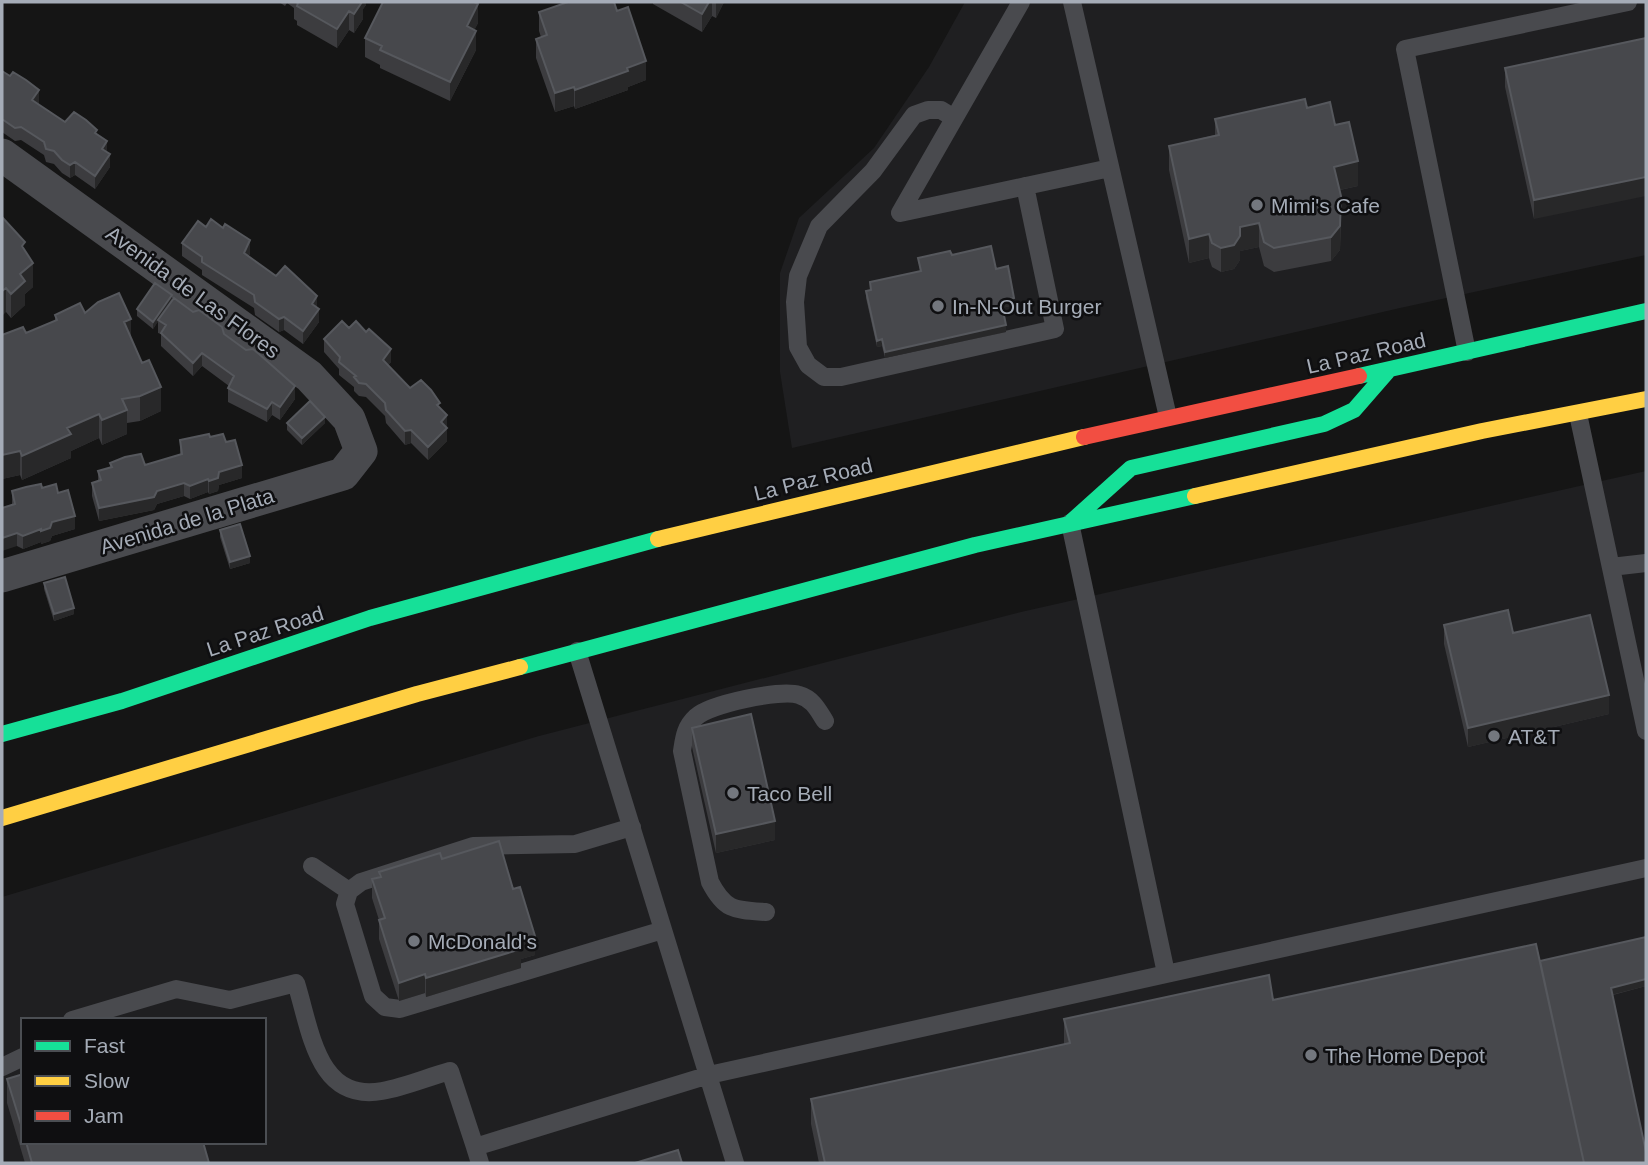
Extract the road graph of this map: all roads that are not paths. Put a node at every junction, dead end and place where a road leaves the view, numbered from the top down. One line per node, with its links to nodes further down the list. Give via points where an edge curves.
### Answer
1 (1021, 2): 4 (lane)
2 (1072, 2): 6 (lane)
3 (1628, 2): 9 (lane, via 1405,49)
4 (954, 118): 7 (lane, via 900,213); 7 (lane, via 940,110 914,115 873,171 819,226 798,276 795,302 798,347 807,365 824,377 841,377 1055,330)
5 (2, 155): 14 (street, Avenida de Las Flores, via 309,376 349,419)
6 (1110, 168): 7 (lane); 13 (lane)
7 (1024, 186)
8 (1646, 312): 9 (main road, La Paz Road)
9 (1467, 352): 10 (main road, La Paz Road)
10 (1388, 371): 13 (main road, La Paz Road); 15 (main road, via 1354,410 1324,424 1131,468)
11 (1646, 399): 12 (main road)
12 (1578, 414): 15 (main road, via 1482,431); 17 (lane)
13 (1168, 418): 22 (main road, La Paz Road, via 644,542 370,618 122,701)
14 (361, 451): 18 (street, Avenida de la Plata, via 343,474)
15 (1070, 523): 19 (main road, via 763,599); 30 (lane)
16 (1646, 563): 17 (lane)
17 (1611, 567): 21 (lane)
18 (2, 576)
19 (577, 651): 23 (main road); 24 (lane)
20 (825, 721): 28 (lane, via 815,704 786,692 712,708 696,717 685,731 682,751 710,882 719,900 735,910)
21 (1646, 731)
22 (2, 734)
23 (2, 818)
24 (632, 827): 27 (lane, via 575,844 473,846 361,882); 29 (lane)
25 (312, 866): 27 (lane)
26 (1646, 868): 30 (lane)
27 (349, 891): 29 (lane, via 345,904 373,996 385,1007 400,1009)
28 (766, 912)
29 (663, 930): 34 (lane)
30 (1166, 973): 34 (lane)
31 (79, 1018): 35 (lane, via 176,989 230,1000 296,983 319,1058 334,1081 355,1092 383,1091 450,1071)
32 (21, 1058): 33 (lane)
33 (2, 1067)
34 (709, 1075): 35 (lane); 36 (lane)
35 (477, 1155)
36 (735, 1163)

